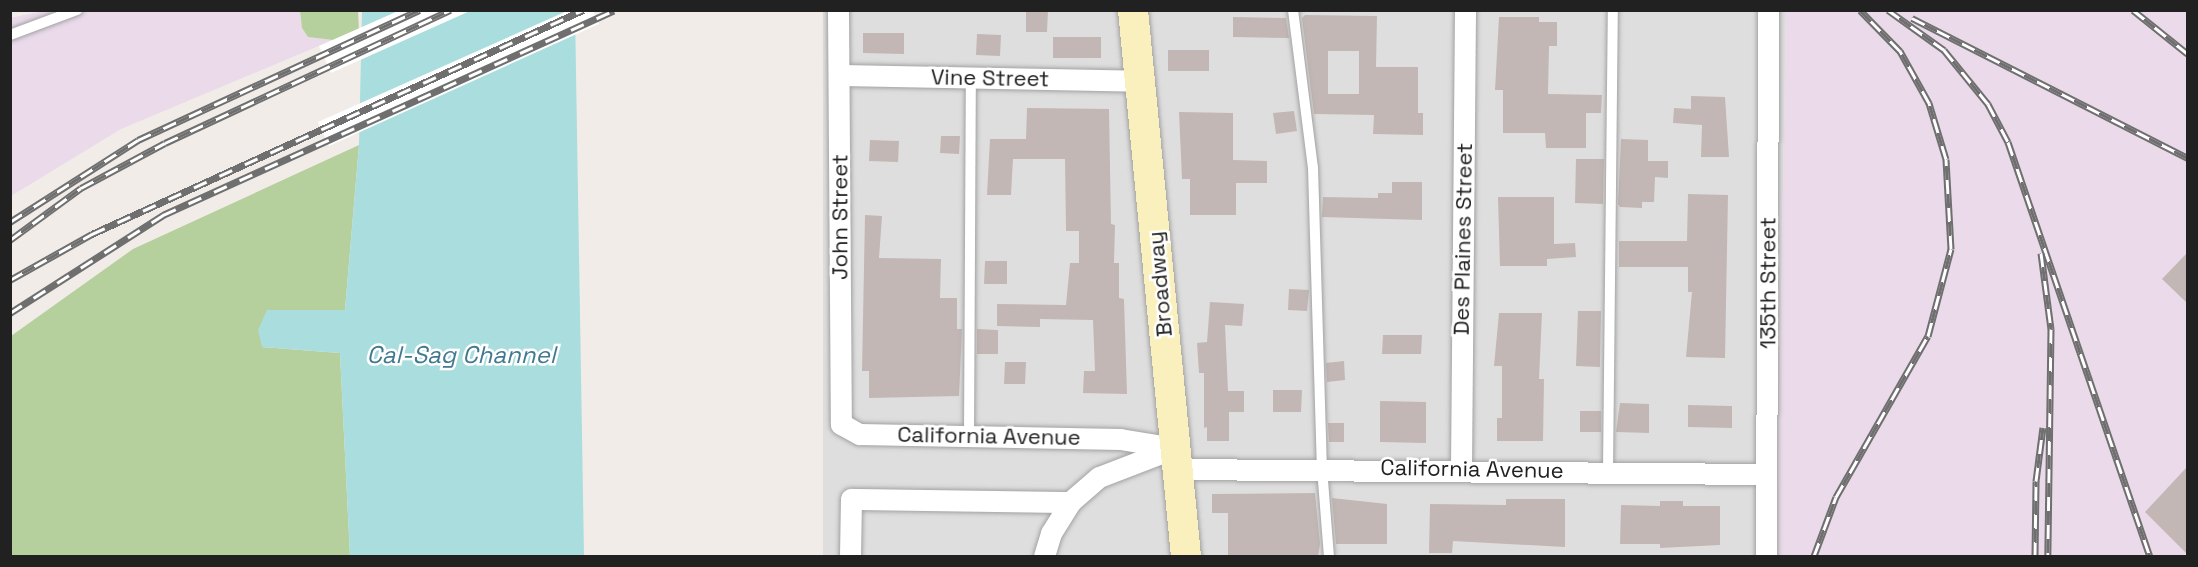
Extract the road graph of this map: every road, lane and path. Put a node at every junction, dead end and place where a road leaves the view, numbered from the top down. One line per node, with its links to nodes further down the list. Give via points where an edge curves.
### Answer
1 (77, 10): 8 (lane)
2 (838, 10): 9 (street, John Street)
3 (1133, 10): 11 (street, Broadway)
4 (1293, 10): 15 (lane, via 1313,168)
5 (1466, 10): 16 (street, Des Plaines Street)
6 (1613, 10): 17 (lane)
7 (1768, 10): 18 (street, 135th Street)
8 (10, 34)
9 (839, 75): 10 (street, Vine Street); 12 (street, John Street)
10 (971, 77): 11 (street, Vine Street); 13 (lane)
11 (1141, 81): 14 (street, Broadway)
12 (841, 424): 13 (street, California Avenue, via 859,434)
13 (969, 434): 14 (street, California Avenue, via 1120,439)
14 (1176, 458): 15 (street, California Avenue); 19 (street, via 1099,477); 22 (street, Broadway)
15 (1322, 468): 16 (street, California Avenue); 23 (lane)
16 (1461, 468): 17 (street, California Avenue)
17 (1608, 471): 18 (street, California Avenue)
18 (1766, 474): 24 (street, 135th Street)
19 (1070, 502): 20 (street, via 851,499); 21 (street, via 1051,532)
20 (850, 556)
21 (1044, 556)
22 (1186, 556)
23 (1329, 556)
24 (1766, 556)

